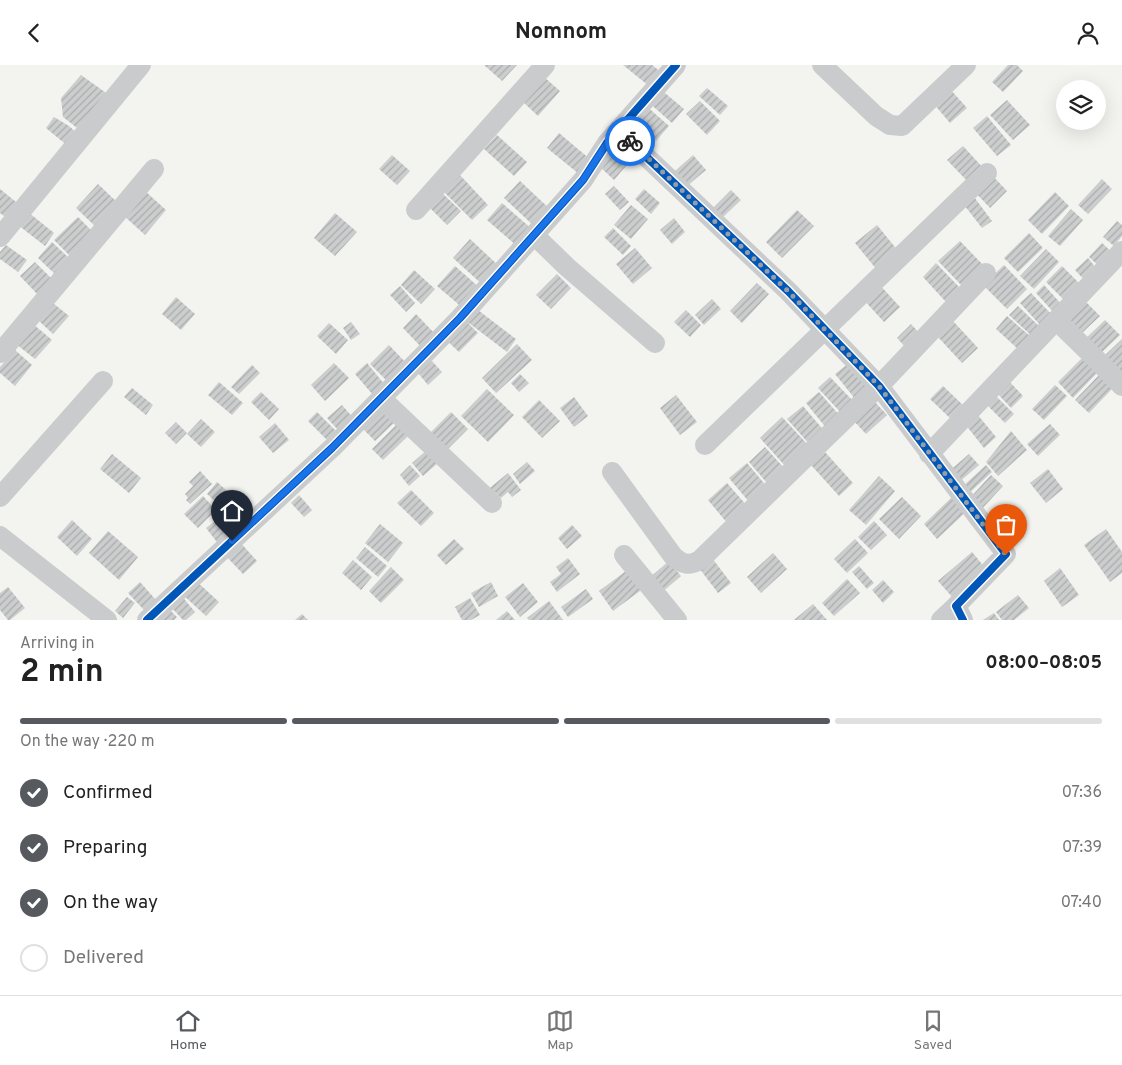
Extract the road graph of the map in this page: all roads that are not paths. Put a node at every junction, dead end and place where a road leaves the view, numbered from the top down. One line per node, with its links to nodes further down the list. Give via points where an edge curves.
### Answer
1 (141, 65): 11 (street)
2 (545, 65): 9 (street)
3 (676, 65): 6 (street)
4 (822, 65): 5 (street, via 876,116 890,125 902,127)
5 (966, 65)
6 (619, 129): 10 (street, via 583,180); 15 (street)
7 (154, 169): 17 (street)
8 (987, 173): 15 (street)
9 (416, 210)
10 (534, 235): 16 (street); 21 (street, via 460,318)
11 (0, 237)
12 (1122, 251): 14 (street)
13 (986, 273): 19 (street)
14 (1057, 321): 20 (street); 23 (street)
15 (824, 329): 19 (street); 22 (street)
16 (655, 343)
17 (0, 353)
18 (103, 381): 25 (street)
19 (879, 386): 23 (street); 24 (street, via 700,560 691,565 681,563 673,556)
20 (1122, 386)
21 (381, 398): 26 (street); 31 (street, via 332,448)
22 (705, 445)
23 (929, 454): 29 (street, via 1006,555)
24 (612, 472)
25 (0, 497)
26 (492, 503)
27 (0, 536): 30 (street)
28 (624, 555): 32 (street)
29 (960, 613): 33 (street)
30 (107, 620)
31 (147, 620)
32 (677, 620)
33 (941, 620)

